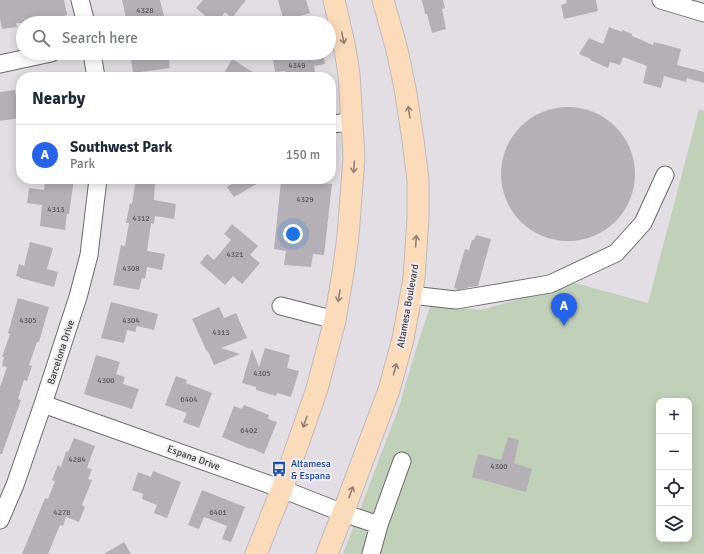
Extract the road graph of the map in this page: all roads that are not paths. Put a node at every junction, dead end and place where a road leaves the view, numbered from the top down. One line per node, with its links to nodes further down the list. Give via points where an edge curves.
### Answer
1 (80, 0): 6 (street)
2 (334, 0): 11 (main road, one-way to 11, via 349,74)
3 (383, 0): 15 (main road, Altamesa Boulevard, one-way to 3, via 418,218 418,180 405,88)
4 (663, 1): 5 (street)
5 (704, 13)
6 (84, 16)
7 (19, 60): 9 (street)
8 (93, 60): 10 (street)
9 (0, 64)
10 (95, 72)
11 (353, 122): 12 (street); 17 (main road, one-way to 17, via 352,196)
12 (336, 124)
13 (665, 175): 15 (street, via 643,223 616,253 550,284 456,300)
14 (97, 184): 18 (street, Barcelona Drive, via 89,255)
15 (411, 295): 21 (main road, Altamesa Boulevard, one-way to 15, via 389,390)
16 (281, 306): 17 (street)
17 (335, 320): 20 (main road, one-way to 20, via 317,389)
18 (43, 404): 20 (street, Espana Drive); 22 (street, Barcelona Drive)
19 (402, 461): 23 (street)
20 (282, 489): 21 (street, Espana Drive); 24 (main road)
21 (343, 513): 23 (street, Espana Drive); 25 (main road, Altamesa Boulevard)
22 (0, 520)
23 (379, 524): 26 (street)
24 (256, 554)
25 (327, 554)
26 (371, 554)

